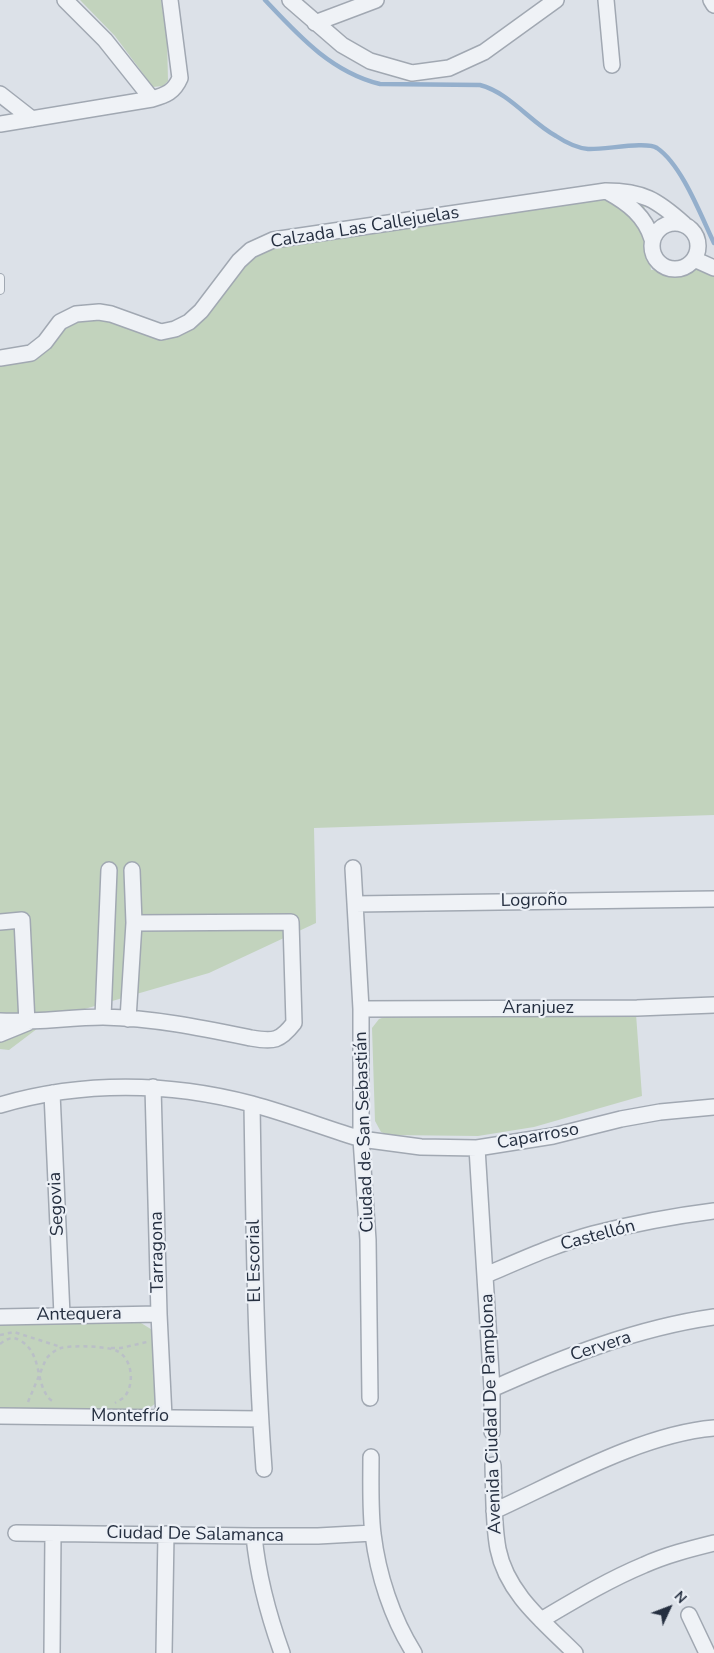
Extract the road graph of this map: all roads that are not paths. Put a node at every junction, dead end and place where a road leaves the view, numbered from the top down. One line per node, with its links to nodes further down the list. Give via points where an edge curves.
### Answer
1 (65, 0): 12 (street, via 105,40)
2 (170, 0): 12 (street, via 180,78 169,94)
3 (290, 0): 9 (street)
4 (376, 0): 9 (street)
5 (556, 0): 9 (street, via 484,52 449,68 412,72 370,61 342,45)
6 (606, 0): 10 (street)
7 (711, 0): 8 (street)
8 (714, 5)
9 (315, 22)
10 (612, 65)
11 (0, 94): 13 (street)
12 (152, 99): 13 (street)
13 (32, 119): 14 (street)
14 (0, 124)
15 (606, 191): 16 (street, Calzada Las Callejuelas, via 627,191 651,200 664,206); 17 (street, via 637,211); 22 (street, Calzada Las Callejuelas, via 273,240 250,250 201,311 175,329 160,332 105,313 76,314 60,322 32,354)
16 (684, 224): 17 (street, via 668,223); 18 (street, via 695,234 698,242)
17 (652, 239): 18 (street, via 653,254 662,266 677,269)
18 (694, 259): 19 (street)
19 (714, 268)
20 (0, 278): 21 (lane)
21 (0, 290)
22 (0, 358)
23 (353, 868): 27 (street, Ciudad de San Sebastián)
24 (109, 870): 32 (street)
25 (132, 870): 29 (street)
26 (714, 899): 27 (street, Logroño)
27 (355, 904): 31 (street, Ciudad de San Sebastián)
28 (0, 922): 35 (street, via 22,920)
29 (134, 923): 33 (street); 33 (street, via 292,922 294,1023 285,1036 267,1041 179,1023)
30 (714, 1005): 31 (street, Aranjuez)
31 (361, 1009): 42 (street, Ciudad de San Sebastián)
32 (103, 1017): 33 (street); 35 (street)
33 (128, 1019)
34 (0, 1021): 35 (street)
35 (27, 1022): 36 (street)
36 (0, 1034)
37 (153, 1087): 38 (street, Caparroso); 39 (street, Caparroso); 46 (street, Tarragona)
38 (52, 1093): 40 (street, Caparroso); 47 (street, Segovia)
39 (252, 1104): 42 (street, Caparroso); 54 (street, El Escorial)
40 (0, 1105)
41 (714, 1107): 43 (street, Caparroso, via 660,1112 554,1136)
42 (361, 1139): 43 (street, Caparroso, via 421,1147); 51 (street, Ciudad de San Sebastián, via 368,1240)
43 (477, 1148): 45 (street, Avenida Ciudad De Pamplona)
44 (714, 1211): 45 (street, Castellón, via 592,1235)
45 (486, 1275): 50 (street, Avenida Ciudad De Pamplona)
46 (159, 1314): 47 (street, Antequera); 53 (street, Tarragona)
47 (62, 1315): 48 (street, Antequera)
48 (0, 1317)
49 (714, 1317): 50 (street, Cervera, via 616,1340 548,1364)
50 (492, 1389): 56 (street, Avenida Ciudad De Pamplona)
51 (370, 1398)
52 (0, 1416): 53 (street, Montefrío)
53 (164, 1417): 54 (street, Montefrío)
54 (260, 1418): 59 (street, El Escorial)
55 (714, 1428): 60 (street, via 666,1438 622,1453)
56 (492, 1432)
57 (371, 1457): 62 (street)
58 (493, 1465): 60 (street, Avenida Ciudad De Pamplona)
59 (264, 1469)
60 (494, 1511): 68 (street, Avenida Ciudad De Pamplona, via 498,1551 506,1572 517,1592)
61 (16, 1533): 63 (street, Ciudad De Salamanca)
62 (373, 1533): 65 (street, Ciudad De Salamanca); 72 (street, via 390,1603)
63 (53, 1534): 64 (street, Ciudad De Salamanca); 69 (street)
64 (166, 1534): 65 (street, Ciudad De Salamanca); 70 (street)
65 (254, 1536): 71 (street, via 258,1574)
66 (714, 1543): 68 (street, via 680,1551 644,1565 594,1588)
67 (689, 1615): 74 (street)
68 (541, 1620): 73 (street, Avenida Ciudad De Pamplona)
69 (52, 1653)
70 (164, 1653)
71 (282, 1653)
72 (414, 1653)
73 (576, 1653)
74 (707, 1653)

